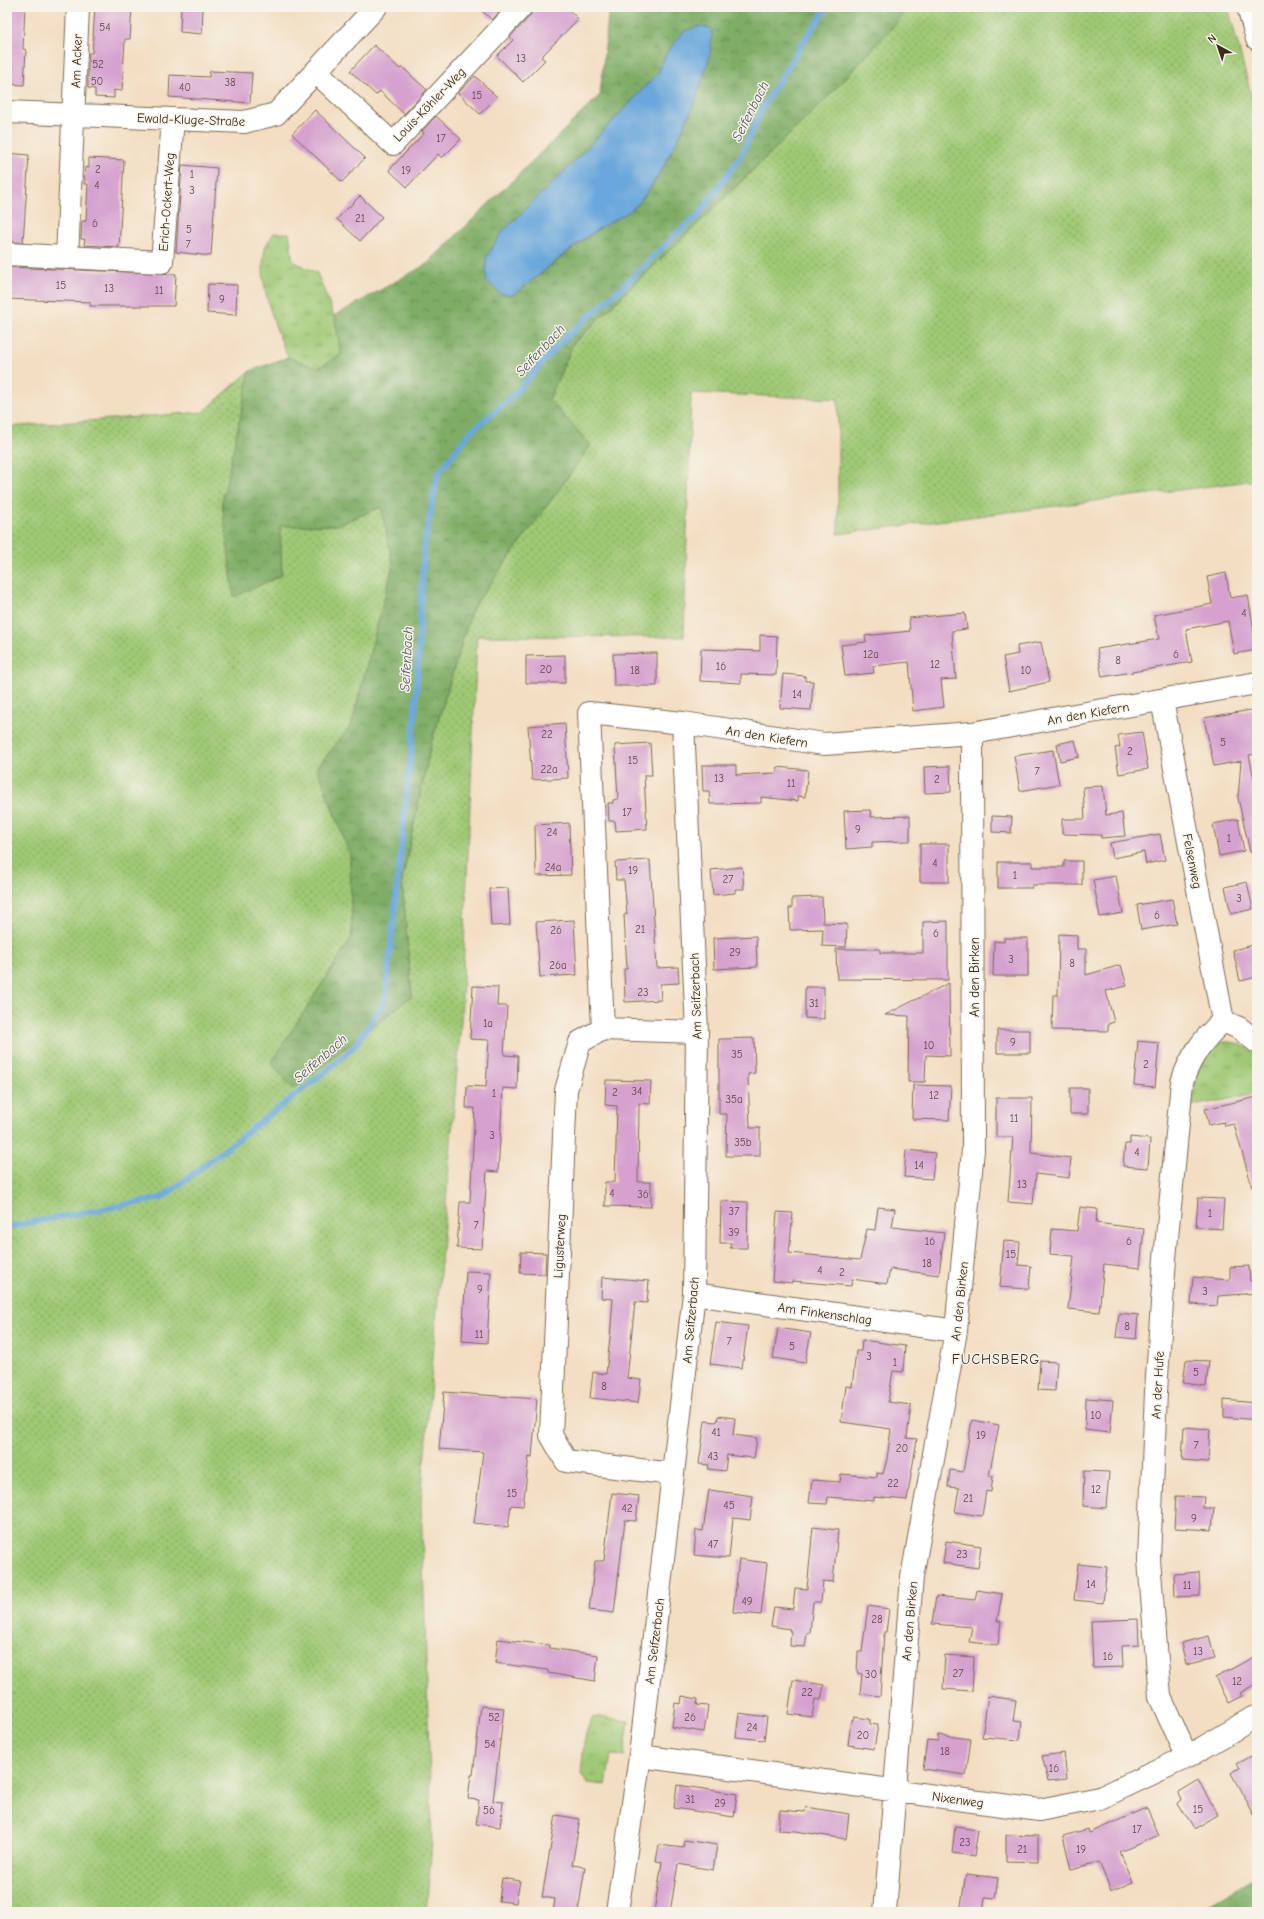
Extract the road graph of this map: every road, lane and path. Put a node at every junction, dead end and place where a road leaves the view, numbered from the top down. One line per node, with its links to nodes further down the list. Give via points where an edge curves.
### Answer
1 (78, 7): 8 (street, Am Acker)
2 (376, 7): 6 (street, Ewald-Kluge-Straße)
3 (521, 7): 6 (street, Louis-Köhler-Weg, via 394,144)
4 (1248, 7): 5 (street)
5 (1257, 39)
6 (316, 72): 9 (street, Ewald-Kluge-Straße, via 276,114 244,122)
7 (7, 112): 8 (street, Ewald-Kluge-Straße)
8 (74, 114): 9 (street, Ewald-Kluge-Straße); 11 (street)
9 (173, 119): 11 (street, Erich-Ockert-Weg, via 162,262)
10 (7, 254): 11 (street, Erich-Ockert-Weg)
11 (67, 258)
12 (1257, 683): 13 (street, An den Kiefern)
13 (1162, 700): 15 (street, An den Kiefern); 16 (street, Felsenweg)
14 (683, 723): 15 (street, An den Kiefern, via 824,744); 17 (street, An den Kiefern, via 589,713); 18 (street, Am Seifzerbach)
15 (972, 733): 21 (street, An den Birken, via 973,1150)
16 (1223, 1021): 19 (street, via 1239,1028); 25 (street, An der Hufe, via 1200,1044 1188,1063 1182,1082 1165,1258 1156,1392 1149,1560 1160,1697)
17 (603, 1029): 18 (street); 22 (street, Ligusterweg, via 580,1042 566,1090 551,1435 566,1461)
18 (697, 1032): 20 (street, Am Seifzerbach)
19 (1257, 1042)
20 (694, 1294): 21 (street, Am Finkenschlag); 22 (street, Am Seifzerbach)
21 (956, 1331): 26 (street, An den Birken, via 912,1577)
22 (673, 1474): 24 (street, Am Seifzerbach)
23 (1257, 1716): 25 (street, Nixenweg)
24 (640, 1756): 26 (street, Nixenweg); 27 (street, Am Seifzerbach)
25 (1188, 1757): 26 (street, Nixenweg, via 1100,1798 1039,1810)
26 (894, 1790): 28 (street, An den Birken)
27 (616, 1912)
28 (886, 1912)

